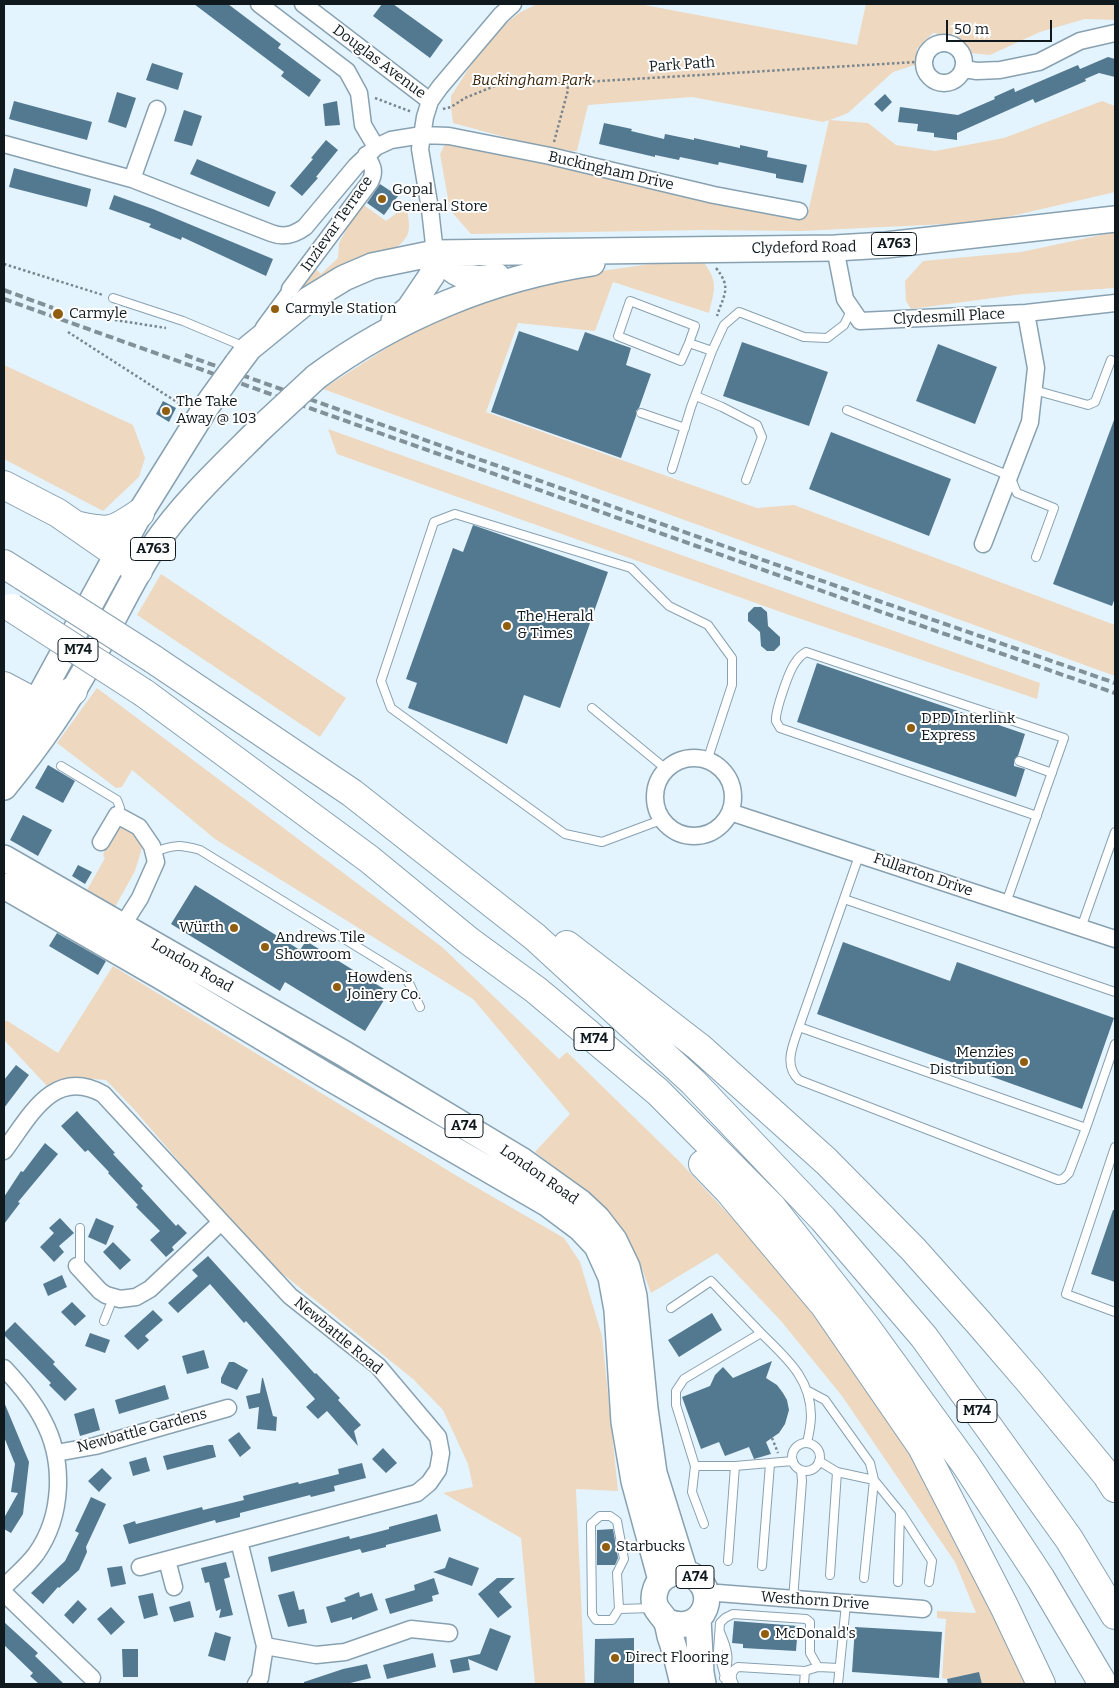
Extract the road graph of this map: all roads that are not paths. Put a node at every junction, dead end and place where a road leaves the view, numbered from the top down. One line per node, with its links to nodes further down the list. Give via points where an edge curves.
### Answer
1 (259, 4): 10 (street, via 347,71 359,93 363,125)
2 (303, 4): 6 (street, Douglas Avenue)
3 (513, 4): 6 (street)
4 (1115, 33): 5 (street, via 1080,41 1039,62 1000,70)
5 (964, 70)
6 (430, 101): 8 (street)
7 (157, 109): 11 (street)
8 (422, 135): 10 (street, Buckingham Drive, via 391,140); 12 (street, Buckingham Drive, via 449,136 550,156 714,195); 16 (street, via 420,149)
9 (4, 144): 11 (street, Inzievar Terrace)
10 (371, 151): 11 (street, Inzievar Terrace, via 300,231 285,236); 18 (street, Inzievar Terrace, via 374,171 370,182)
11 (132, 179)
12 (799, 211)
13 (1115, 219): 14 (main road, Clydeford Road / A763)
14 (835, 248): 15 (main road, Clydeford Road / A763); 21 (street, via 844,299)
15 (671, 251): 16 (main road, Clydeford Road / A763); 17 (main road, Clydeford Road / A763)
16 (435, 253): 17 (main road, via 446,267 465,277 487,279 534,266); 23 (main road, via 432,275 422,292 409,309); 26 (main road, A763, via 372,266 344,278 308,300)
17 (565, 267): 23 (main road, Clydeford Road / A763, via 460,297)
18 (290, 289): 26 (street, Inzievar Terrace)
19 (113, 298): 26 (lane, via 183,321)
20 (1115, 303): 22 (street, Clydesmill Place)
21 (852, 309): 22 (street, Clydesmill Place, via 860,321); 25 (lane, via 844,325 827,338 804,337 738,312 724,325)
22 (1026, 313): 28 (street, via 1036,368)
23 (375, 338): 43 (main road, A763, bridge, via 316,377 261,428 167,528)
24 (688, 343): 24 (lane, via 695,326 630,301 618,336 681,361); 25 (lane)
25 (712, 351): 29 (lane)
26 (243, 356): 37 (main road, A763, bridge, via 205,408)
27 (1111, 360): 28 (lane, via 1096,402 1088,405)
28 (1034, 390): 34 (street, via 1030,422)
29 (696, 396): 32 (lane); 35 (lane, via 757,425 762,437)
30 (847, 410): 34 (lane)
31 (641, 413): 32 (lane)
32 (685, 428): 33 (lane)
33 (672, 469)
34 (1010, 476): 39 (street); 41 (lane, via 1017,493 1054,508)
35 (746, 480)
36 (4, 485): 38 (highway)
37 (140, 513): 38 (highway, A763, via 117,528 102,531); 40 (main road, A763)
38 (79, 526): 40 (highway)
39 (983, 544)
40 (117, 554): 43 (highway); 48 (main road, A763)
41 (1036, 557)
42 (14, 570): 57 (highway, M74, bridge)
43 (138, 571): 46 (main road, A763)
44 (8, 605): 73 (highway, M74, bridge, via 144,693 369,859 469,941)
45 (4, 686): 48 (highway)
46 (73, 691): 48 (highway); 56 (main road, A763, via 33,752)
47 (4, 693): 50 (highway, via 14,716)
48 (36, 703): 50 (main road, A763)
49 (592, 708): 54 (lane)
50 (9, 750)
51 (708, 761): 54 (street, via 686,759); 58 (street, via 727,776 732,787); 61 (lane, via 732,685 732,658 708,625 669,606 631,568 455,514 434,522 381,681 392,708 565,834 602,842)
52 (1019, 761): 55 (lane)
53 (61, 766): 59 (lane, via 117,800 120,808)
54 (666, 769): 61 (street, via 655,794 656,810)
55 (1052, 773): 60 (lane); 60 (lane, via 1064,738 806,652 793,665 784,686 776,720 780,728)
56 (4, 787)
57 (352, 793): 102 (highway, M74, via 546,928 699,1046 819,1155 913,1249 979,1323); 125 (highway, M74, via 535,937 693,1082 823,1218 924,1337 1069,1539)
58 (730, 812): 61 (street, via 715,830 692,837 680,834); 65 (street, Fullarton Drive)
59 (117, 815): 63 (street); 64 (street, via 139,828)
60 (1037, 816): 69 (lane)
61 (662, 820)
62 (1115, 832): 70 (lane)
63 (101, 842)
64 (155, 852): 71 (street, via 156,862 140,898); 75 (lane, via 180,845 200,850 403,975)
65 (860, 853): 68 (lane); 69 (street, Fullarton Drive)
66 (4, 858): 71 (main road, London Road / A74)
67 (4, 886): 71 (main road, London Road / A74)
68 (844, 899): 74 (lane); 76 (lane)
69 (1006, 903): 70 (street, Fullarton Drive)
70 (1081, 928): 72 (street, Fullarton Drive)
71 (116, 936): 110 (main road, London Road / A74, via 343,1053 521,1160 597,1218 614,1240 627,1266 634,1296 654,1472); 113 (main road, London Road / A74, via 334,1080 548,1204 580,1228 597,1246 611,1277 617,1310 624,1422 634,1481)
72 (1115, 940)
73 (536, 990): 132 (highway, M74, via 658,1092 771,1206 866,1327 966,1465 1041,1579); 140 (highway, M74, via 728,1190 825,1306 922,1447)
74 (1115, 992)
75 (420, 1007)
76 (799, 1027): 78 (lane); 78 (lane, via 790,1064 799,1080 1058,1180 1069,1173)
77 (1115, 1044): 78 (lane)
78 (1086, 1128)
79 (1115, 1147): 86 (lane, via 1066,1294)
80 (4, 1151): 81 (street, Newbattle Road, via 47,1096 68,1086 86,1086 110,1100)
81 (221, 1222): 84 (street, via 143,1294 128,1299); 105 (street, Newbattle Road, via 290,1296 378,1366 438,1437 441,1453 434,1477 417,1493)
82 (80, 1228): 83 (lane, via 80,1264)
83 (77, 1266): 84 (street, via 100,1291)
84 (113, 1298): 87 (lane)
85 (671, 1308): 88 (lane, via 711,1281)
86 (1115, 1312)
87 (104, 1321)
88 (761, 1333): 90 (lane, via 796,1368); 97 (lane, via 684,1379 676,1391 676,1405)
89 (4, 1368): 93 (street, via 35,1406)
90 (808, 1391): 92 (lane, via 811,1416); 101 (lane, via 825,1400 870,1463)
91 (228, 1408): 93 (street, Newbattle Gardens, via 95,1446)
92 (808, 1443): 94 (lane, via 795,1448); 95 (lane, via 818,1450)
93 (56, 1453): 116 (street, via 58,1483 49,1528 35,1556)
94 (793, 1460): 96 (lane); 99 (lane)
95 (819, 1461): 99 (lane, via 812,1469); 100 (lane)
96 (770, 1464): 98 (lane); 108 (lane)
97 (695, 1466): 98 (lane); 104 (lane, via 692,1492)
98 (735, 1466): 107 (lane)
99 (801, 1470): 120 (lane)
100 (837, 1472): 101 (lane); 111 (lane)
101 (874, 1480): 103 (lane); 112 (lane)
102 (1115, 1488)
103 (900, 1512): 114 (lane); 115 (lane, via 932,1561)
104 (704, 1524)
105 (239, 1541): 106 (street, Newbattle Road); 128 (street)
106 (166, 1560): 109 (street, Newbattle Road); 117 (street)
107 (728, 1561)
108 (762, 1566)
109 (140, 1567)
110 (685, 1573): 113 (main road, A74, via 675,1573); 119 (main road, A74, via 695,1576)
111 (830, 1575)
112 (864, 1578)
113 (661, 1580): 124 (main road, London Road / A74, via 654,1593)
114 (898, 1582)
115 (929, 1582)
116 (4, 1587)
117 (174, 1587)
118 (4, 1593): 133 (street)
119 (707, 1594): 120 (street, Westhorn Drive); 126 (main road, A74, via 705,1609)
120 (792, 1600): 121 (street, Westhorn Drive)
121 (846, 1604): 123 (street, Westhorn Drive); 130 (lane)
122 (619, 1609): 122 (lane, via 612,1620 596,1620 592,1614 591,1524 600,1516 610,1516 617,1521 620,1531 624,1559 617,1573); 124 (lane)
123 (923, 1609)
124 (661, 1614): 126 (main road, via 673,1624 683,1625); 136 (main road, London Road / A74)
125 (1115, 1615)
126 (698, 1619): 134 (main road, A74, via 701,1673)
127 (449, 1633): 128 (street, via 411,1629 345,1652 316,1655)
128 (265, 1646): 135 (street, via 260,1678)
129 (818, 1667): 130 (lane); 131 (lane); 134 (lane, via 810,1653 810,1622 806,1619 733,1614 720,1623)
130 (839, 1668): 139 (lane)
131 (805, 1670): 137 (lane, via 738,1667 732,1674); 138 (lane)
132 (1097, 1675)
133 (92, 1678)
134 (718, 1682)
135 (256, 1684)
136 (683, 1684)
137 (734, 1684)
138 (804, 1684)
139 (838, 1684)
140 (1041, 1684)

